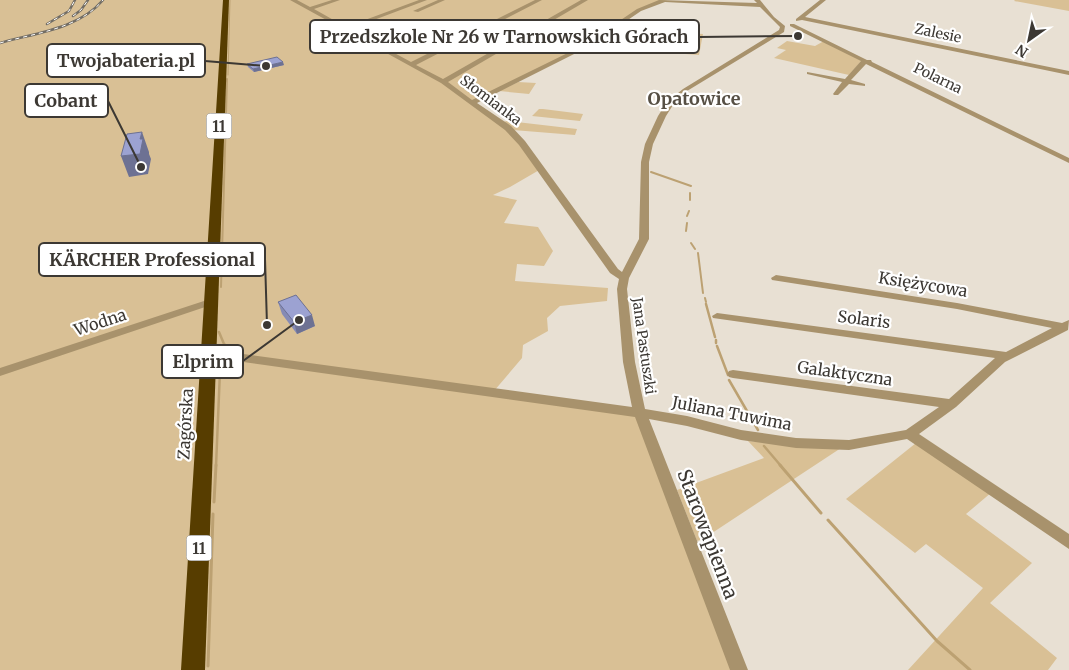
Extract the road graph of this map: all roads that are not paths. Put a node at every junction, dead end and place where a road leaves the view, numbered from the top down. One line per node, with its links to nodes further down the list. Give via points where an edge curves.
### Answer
1 (226, 0): 29 (highway, Zagórska / 11)
2 (293, 0): 12 (street, Słomianka)
3 (337, 0): 12 (street)
4 (424, 0): 16 (street)
5 (442, 0): 13 (street)
6 (539, 0): 18 (street)
7 (585, 0): 21 (street)
8 (665, 0): 11 (street); 25 (street, via 639,10 586,46)
9 (757, 0): 11 (street, Polarna)
10 (823, 0): 14 (street, Jana Pastuszki)
11 (761, 5): 15 (street, Polarna, via 772,18)
12 (310, 9): 16 (street, Słomianka)
13 (412, 12)
14 (801, 18): 15 (street, Jana Pastuszki); 20 (street, Zalesie)
15 (788, 26): 17 (street, Polarna); 27 (street, Jana Pastuszki, via 759,47 685,90 662,116 649,144 644,172 644,239)
16 (345, 29): 18 (street, Słomianka)
17 (869, 61): 22 (street, via 863,63); 26 (street, Polarna)
18 (412, 64): 21 (street, Słomianka)
19 (809, 73): 22 (street)
20 (1069, 73)
21 (443, 82): 25 (street, Słomianka)
22 (846, 82): 23 (street); 24 (street)
23 (863, 85)
24 (836, 94)
25 (473, 102): 27 (street, Słomianka, via 518,138 614,271)
26 (1069, 161)
27 (624, 278): 37 (street, Jana Pastuszki, via 626,342)
28 (776, 278): 31 (street, Księżycowa, via 936,301)
29 (210, 302): 33 (highway, Zagórska / 11); 34 (street, Wodna)
30 (717, 316): 32 (street, Solaris)
31 (1066, 325): 32 (street)
32 (1008, 356): 36 (street)
33 (208, 361): 37 (street, Juliana Tuwima, via 236,357); 40 (highway, Zagórska / 11)
34 (0, 372)
35 (734, 374): 36 (street, Galaktyczna)
36 (952, 404): 38 (street)
37 (640, 413): 38 (street, Juliana Tuwima, via 796,444 849,445); 41 (street, Starowapienna)
38 (909, 434): 39 (street)
39 (1069, 542)
40 (193, 670)
41 (739, 670)

